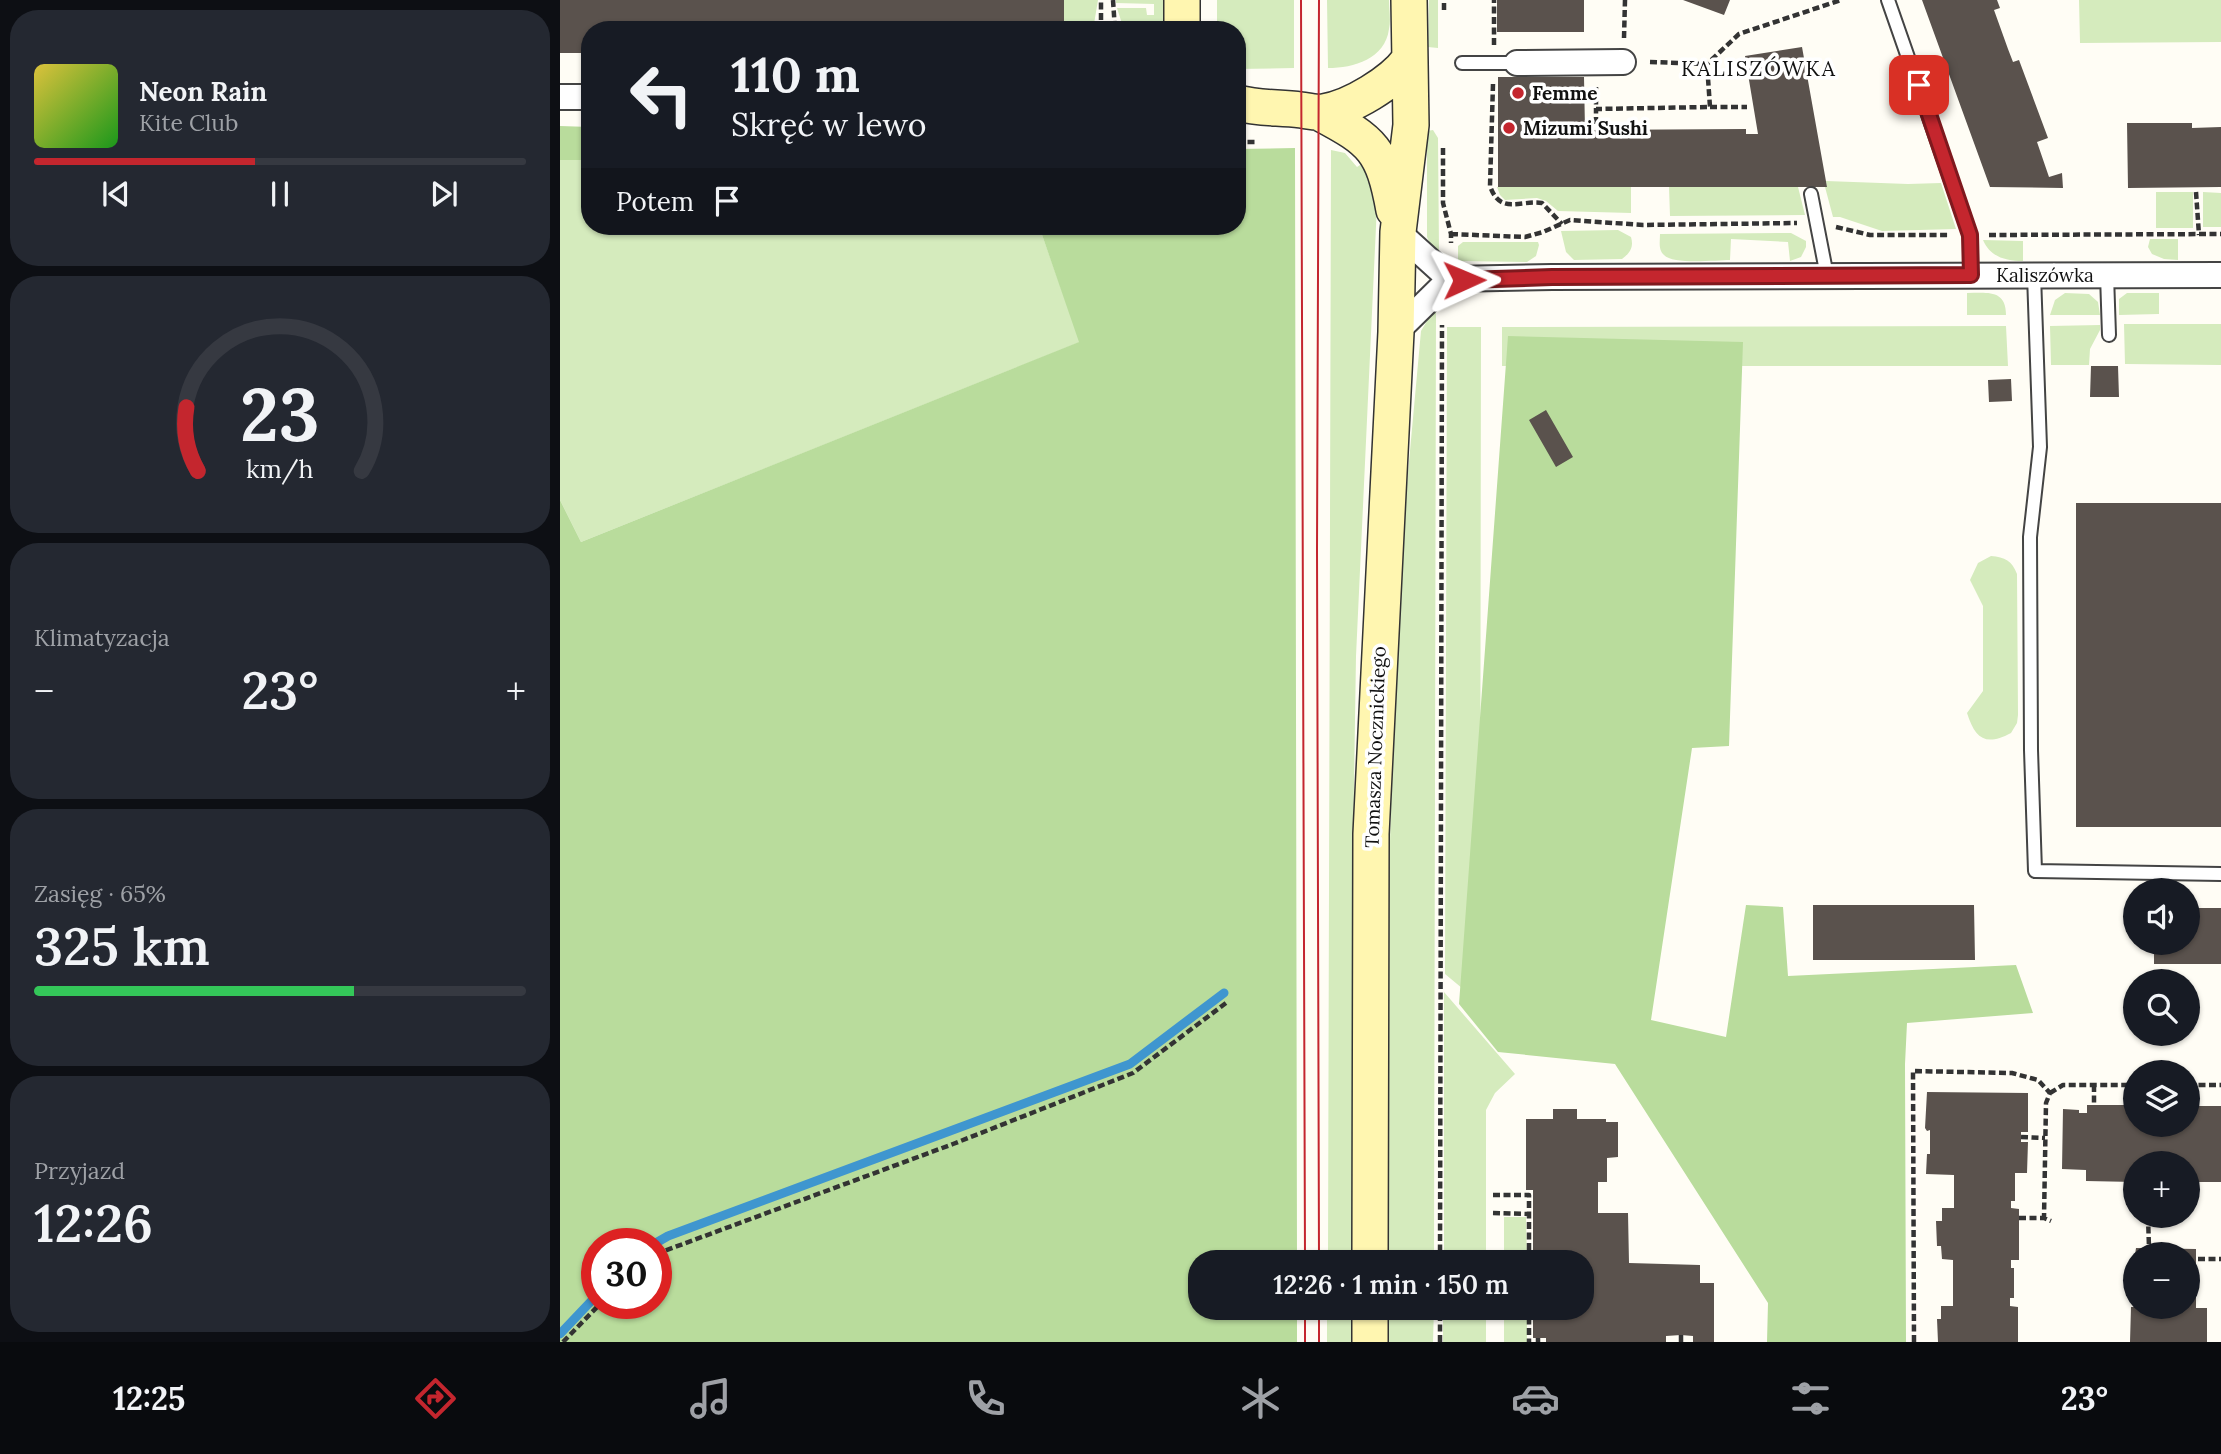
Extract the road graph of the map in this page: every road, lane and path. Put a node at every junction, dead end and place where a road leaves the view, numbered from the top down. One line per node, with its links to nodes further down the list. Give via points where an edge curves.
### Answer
1 (1101, 0): 9 (path)
2 (1113, 0): 10 (path)
3 (1182, 0): 11 (street)
4 (1409, 0): 14 (street, Tomasza Nocznickiego)
5 (1494, 0): 12 (path)
6 (1625, 0): 16 (path)
7 (1841, 0): 18 (path, via 1739,34)
8 (1888, 0): 32 (lane, via 1970,235)
9 (1101, 21)
10 (1114, 21)
11 (1182, 21)
12 (1494, 48): 13 (path); 13 (path)
13 (1505, 58): 15 (street); 17 (lane); 29 (path, via 1490,186 1494,197 1505,205 1542,203)
14 (1409, 60): 25 (street, via 1382,85); 30 (street, Tomasza Nocznickiego, via 1411,125)
15 (1595, 62): 16 (street); 24 (path)
16 (1623, 62): 18 (path)
17 (1462, 63)
18 (1707, 64): 22 (path)
19 (560, 97): 20 (street)
20 (581, 97)
21 (1246, 105): 25 (street)
22 (1710, 107): 23 (path); 24 (path)
23 (1747, 107)
24 (1596, 109): 26 (path)
25 (1321, 113): 30 (street, Tomasza Nocznickiego, via 1374,149 1388,178)
26 (1596, 124)
27 (2196, 192): 31 (path)
28 (1811, 194): 36 (lane)
29 (1562, 224)
30 (1398, 232): 37 (street); 39 (street, Tomasza Nocznickiego)
31 (2199, 235)
32 (1971, 275): 33 (street, Kaliszówka); 36 (street, Kaliszówka)
33 (2034, 275): 34 (street, Kaliszówka); 41 (lane, via 2040,447 2030,537 2035,871)
34 (2107, 275): 35 (street, Kaliszówka); 40 (lane)
35 (2221, 275)
36 (1827, 276): 37 (street, Kaliszówka)
37 (1450, 279): 39 (street)
38 (1442, 323): 59 (path)
39 (1396, 332): 58 (street, Tomasza Nocznickiego, via 1371,834)
40 (2109, 335)
41 (2221, 874)
42 (1226, 1003): 57 (path, via 1133,1073)
43 (2094, 1085): 44 (path); 47 (path, via 2063,1086); 48 (path)
44 (2123, 1085)
45 (2200, 1085): 46 (path)
46 (2221, 1086)
47 (2050, 1093): 50 (path); 73 (path, via 2038,1080 2012,1073 1913,1071)
48 (2094, 1105)
49 (2021, 1137): 50 (path)
50 (2045, 1138): 55 (path)
51 (1493, 1195): 53 (path, via 1529,1195)
52 (1493, 1213): 53 (path)
53 (1529, 1214): 60 (path)
54 (2019, 1218): 55 (path)
55 (2045, 1218): 56 (path)
56 (2051, 1221)
57 (672, 1248)
58 (1370, 1250)
59 (1440, 1250)
60 (1529, 1250)
61 (2200, 1259): 62 (path)
62 (2221, 1259)
63 (585, 1319): 68 (path)
64 (1370, 1320): 69 (street)
65 (1440, 1320): 70 (path)
66 (1529, 1320): 71 (path)
67 (1681, 1335): 72 (path)
68 (563, 1342)
69 (1370, 1342)
70 (1440, 1342)
71 (1529, 1342)
72 (1681, 1342)
73 (1913, 1342)

